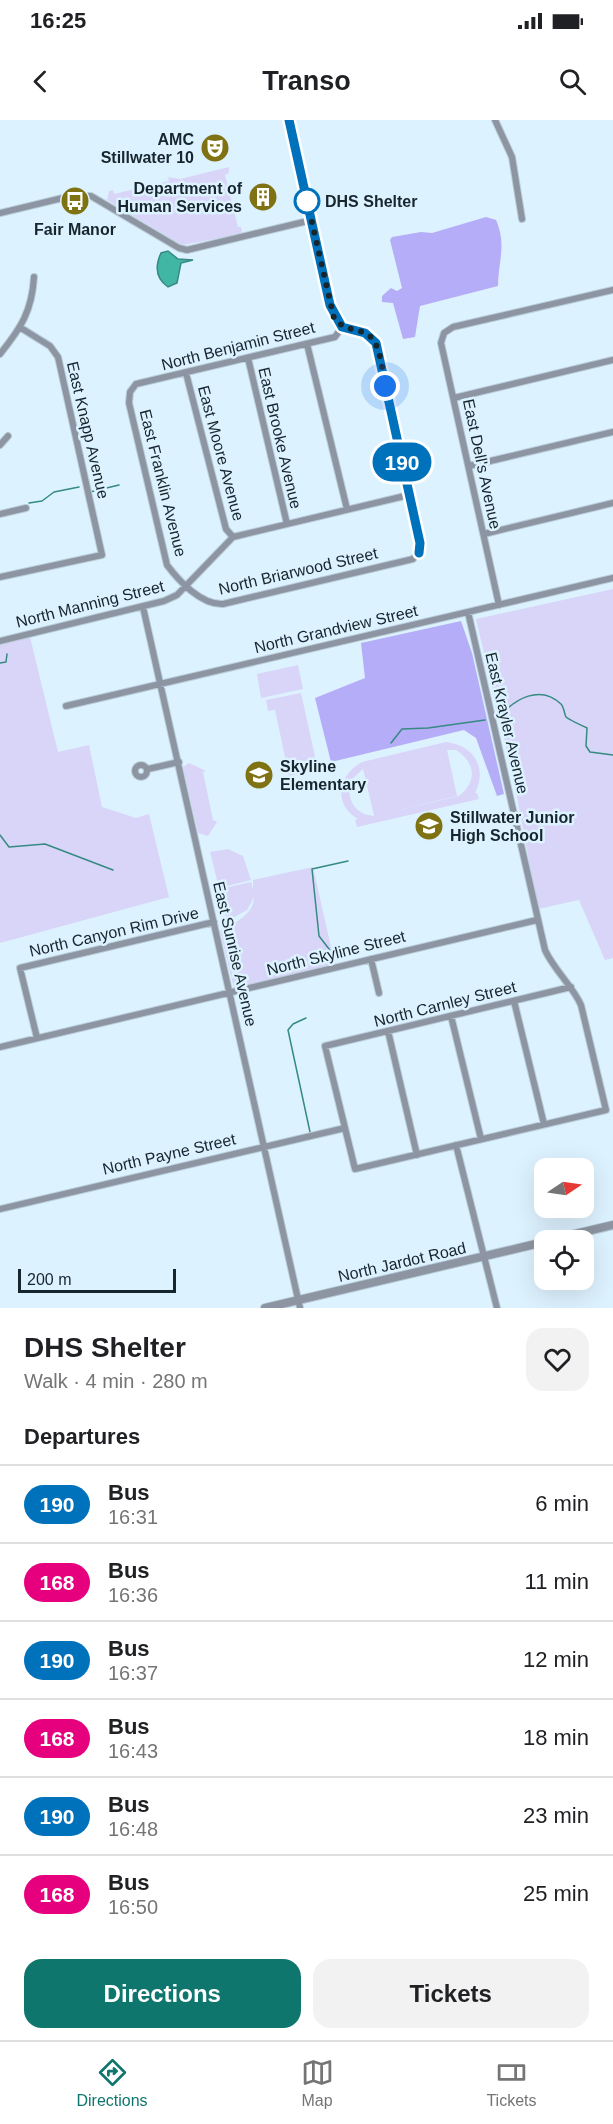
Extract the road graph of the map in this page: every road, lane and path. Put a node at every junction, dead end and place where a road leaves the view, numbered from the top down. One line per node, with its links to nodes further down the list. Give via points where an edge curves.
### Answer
1 (289, 120): 5 (street)
2 (495, 120): 4 (street, via 514,165)
3 (0, 213): 5 (street, via 71,196 91,196 187,250)
4 (522, 219)
5 (312, 220): 8 (street, via 330,305)
6 (34, 277): 9 (street, via 33,297)
7 (613, 290): 16 (street, East Dell's Avenue, via 447,330 441,343)
8 (342, 327): 10 (street, North Benjamin Street, via 335,337); 21 (street, via 365,333 376,343)
9 (21, 328): 11 (street); 29 (street, East Knapp Avenue, via 50,346 58,357 102,555)
10 (307, 344): 12 (street, North Benjamin Street); 24 (street)
11 (0, 354)
12 (248, 358): 14 (street, North Benjamin Street); 26 (street, East Brooke Avenue)
13 (613, 360): 16 (street)
14 (186, 373): 15 (street, North Benjamin Street); 28 (street, East Moore Avenue, via 226,529)
15 (136, 384): 31 (street, East Franklin Avenue, via 129,403 167,565)
16 (454, 398): 20 (street, East Dell's Avenue)
17 (613, 432): 20 (street)
18 (8, 436): 19 (street)
19 (0, 445)
20 (469, 466): 27 (street, East Dell's Avenue)
21 (409, 495): 24 (street); 31 (street, North Briarwood Street, via 420,543 419,553 413,559 223,604 204,601)
22 (613, 503): 27 (street)
23 (26, 508): 25 (street)
24 (347, 509): 26 (street)
25 (0, 514)
26 (287, 524): 28 (street)
27 (484, 534): 32 (street, East Dell's Avenue)
28 (233, 537): 31 (street, North Manning Street)
29 (0, 578)
30 (613, 578): 32 (street, North Grandview Street)
31 (186, 584): 33 (street, North Manning Street, via 177,595)
32 (499, 605): 34 (street, North Grandview Street)
33 (143, 607): 35 (street, North Manning Street); 36 (street, East Sunrise Avenue)
34 (468, 612): 36 (street, North Grandview Street); 40 (street, East Krayler Avenue)
35 (0, 641)
36 (161, 684): 37 (street, North Grandview Street); 38 (street, East Sunrise Avenue)
37 (66, 706)
38 (179, 762): 39 (street); 41 (street, East Sunrise Avenue)
39 (148, 769)
40 (537, 920): 42 (street, North Skyline Street); 43 (street, East Krayler Avenue, via 550,963)
41 (214, 922): 44 (street, East Sunrise Avenue); 49 (street, North Canyon Rim Drive, via 20,968)
42 (371, 959): 44 (street, North Skyline Street); 45 (street)
43 (571, 987): 46 (street, North Carnley Street); 51 (street, East Krayler Avenue, via 581,1005 606,1110)
44 (230, 993): 49 (street, North Skyline Street); 55 (street, East Sunrise Avenue)
45 (379, 993)
46 (514, 1001): 47 (street, North Carnley Street); 51 (street)
47 (451, 1016): 48 (street, North Carnley Street); 53 (street)
48 (388, 1031): 52 (street, North Carnley Street, via 325,1046); 56 (street)
49 (37, 1038): 50 (street, North Skyline Street)
50 (0, 1047)
51 (544, 1124): 53 (street)
52 (345, 1128): 55 (street, North Payne Street); 56 (street, via 356,1169)
53 (481, 1139): 54 (street)
54 (456, 1145): 56 (street); 61 (street)
55 (263, 1146): 57 (street, North Payne Street); 62 (street, East Sunrise Avenue)
56 (417, 1155)
57 (0, 1209)
58 (613, 1225): 59 (street)
59 (592, 1230)
60 (534, 1244): 61 (street, North Jardot Road)
61 (483, 1257): 62 (street, North Jardot Road); 64 (street)
62 (299, 1304): 63 (street, North Jardot Road)
63 (265, 1308)
64 (497, 1308)

